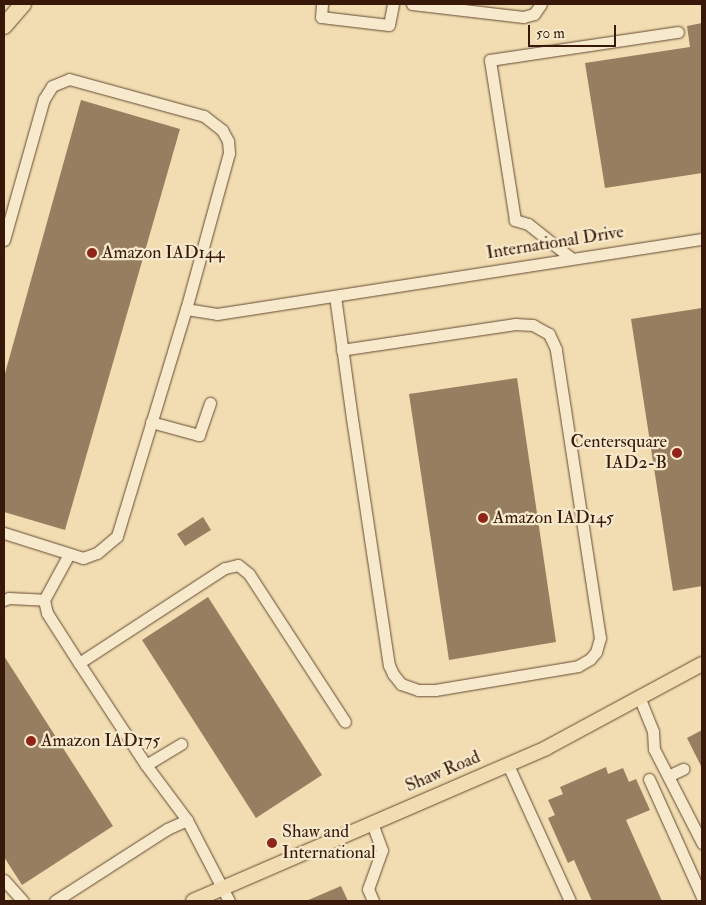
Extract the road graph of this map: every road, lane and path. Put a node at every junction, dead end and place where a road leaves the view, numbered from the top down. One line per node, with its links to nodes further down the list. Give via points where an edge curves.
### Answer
1 (23, 4): 6 (highway)
2 (322, 4): 3 (street, via 321,17 389,25)
3 (393, 4)
4 (412, 4): 5 (street, via 523,17 534,14)
5 (541, 4)
6 (4, 26)
7 (678, 32): 10 (street, via 490,60 515,220 528,224)
8 (702, 239): 10 (street, International Drive)
9 (4, 240): 12 (street, via 44,99 52,86 77,79 204,116 222,130 229,153)
10 (571, 258): 11 (street, International Drive)
11 (335, 296): 12 (street, International Drive, via 217,314); 13 (street)
12 (186, 309): 15 (street)
13 (342, 350): 13 (street, via 389,665 401,684 418,690 435,690 578,666 590,659 600,638 556,349 549,334 533,325 515,324)
14 (210, 403): 15 (street, via 199,434)
15 (151, 422): 17 (street, via 117,536 97,553 83,558)
16 (4, 533): 17 (street)
17 (69, 554): 19 (street)
18 (4, 600): 19 (street)
19 (44, 600): 20 (street, via 47,613)
20 (79, 663): 23 (street, via 225,568 238,565 249,574); 26 (street)
21 (702, 664): 22 (main road, Shaw Road)
22 (640, 699): 25 (main road, Shaw Road); 28 (street, via 654,731 654,749)
23 (345, 722)
24 (181, 744): 26 (street)
25 (508, 764): 31 (main road, Shaw Road); 40 (street)
26 (146, 765): 30 (street)
27 (683, 769): 28 (street)
28 (668, 776): 32 (street)
29 (649, 779): 35 (street)
30 (187, 820): 34 (street); 37 (street, via 167,829)
31 (372, 823): 34 (main road, Shaw Road); 39 (street, via 382,850 368,889)
32 (702, 843)
33 (4, 880): 36 (street)
34 (226, 895): 38 (main road, Shaw Road)
35 (702, 897)
36 (23, 901)
37 (54, 901)
38 (193, 901)
39 (373, 901)
40 (570, 901)

